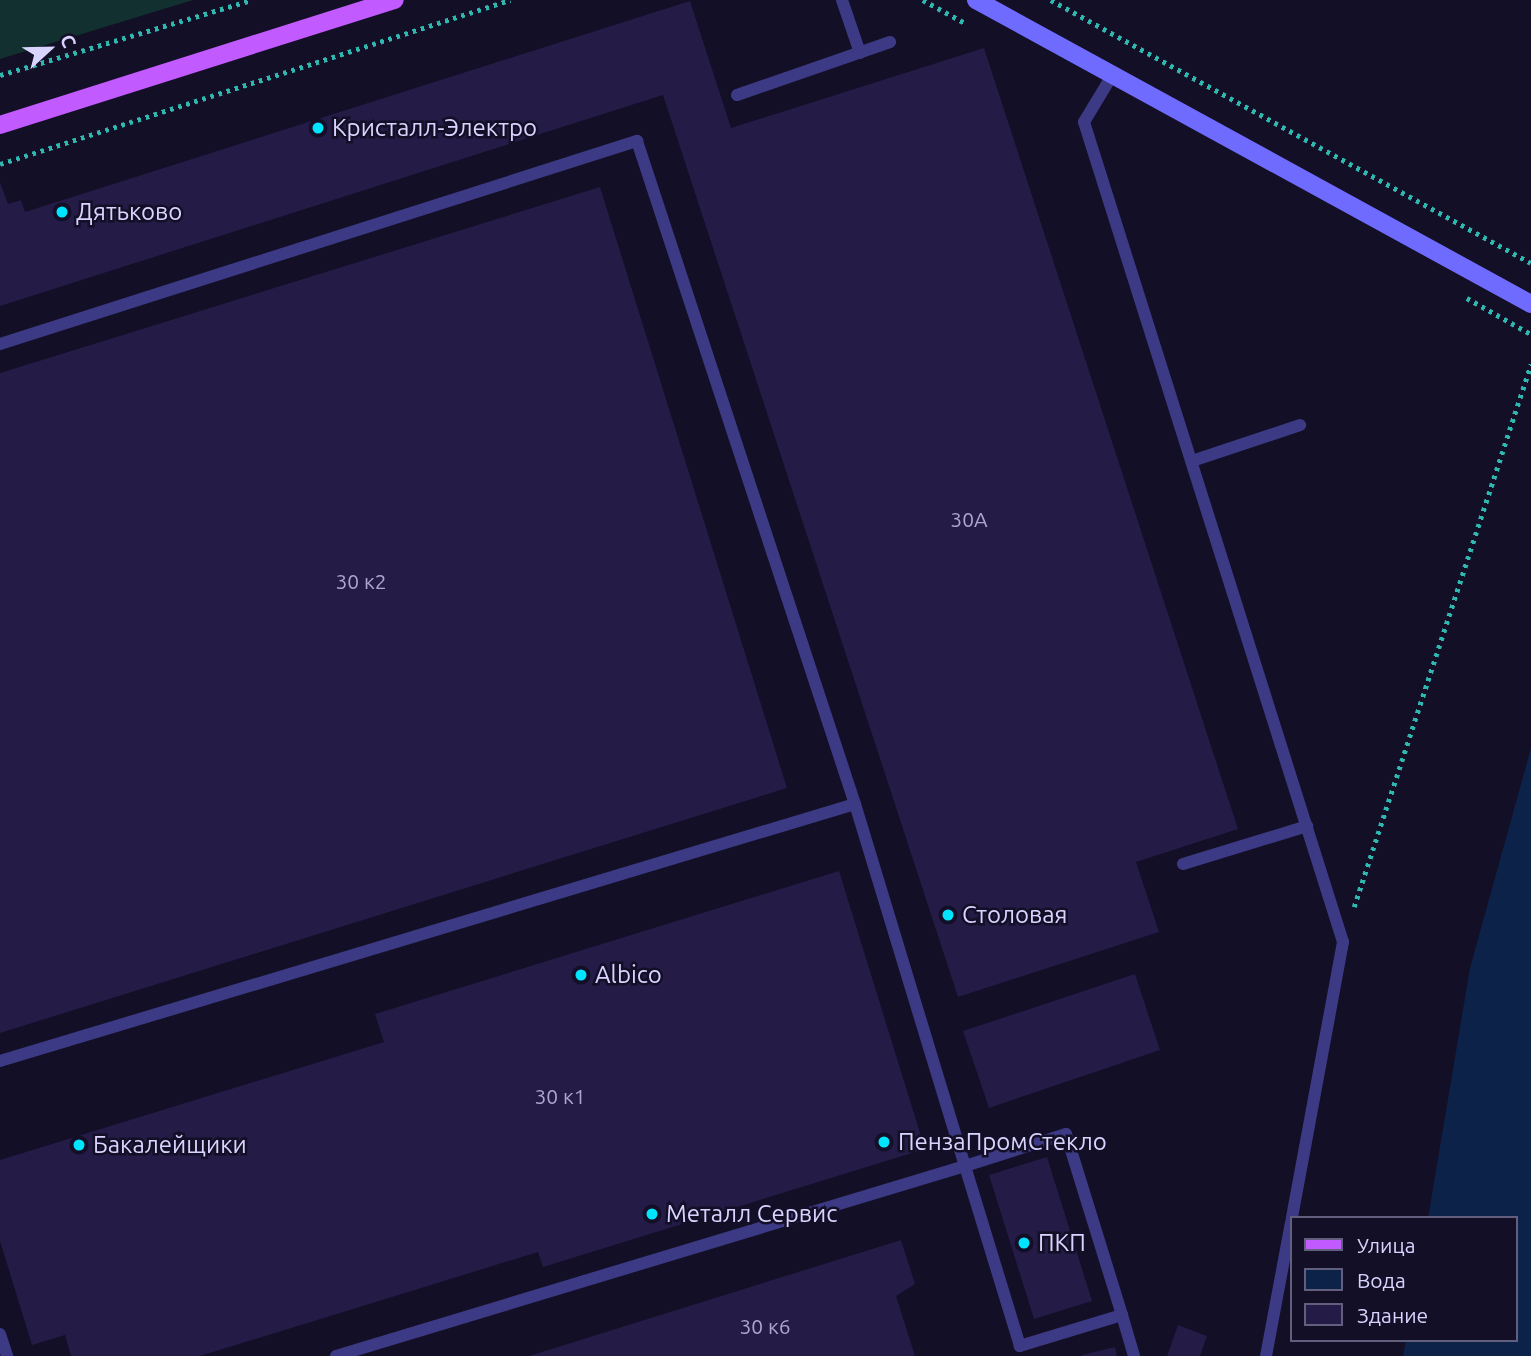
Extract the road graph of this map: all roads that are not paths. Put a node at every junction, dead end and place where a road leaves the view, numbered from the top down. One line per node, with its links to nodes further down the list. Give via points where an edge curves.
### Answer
1 (395, 0): 8 (main road)
2 (842, 0): 5 (lane)
3 (976, 0): 6 (main road)
4 (890, 42): 5 (lane)
5 (860, 53): 7 (lane)
6 (1113, 74): 9 (main road); 12 (lane, via 1084,122)
7 (737, 95)
8 (0, 125)
9 (1531, 304)
10 (0, 344): 13 (lane, via 637,141)
11 (1300, 425): 12 (lane)
12 (1192, 461): 14 (lane)
13 (855, 804): 16 (lane); 17 (lane)
14 (1307, 826): 15 (lane); 18 (lane, via 1343,942)
15 (1182, 864)
16 (0, 1061)
17 (965, 1166): 20 (lane, via 1020,1346); 20 (lane, via 1066,1134); 23 (lane)
18 (1293, 1216)
19 (1290, 1230): 25 (lane)
20 (1122, 1315): 24 (lane)
21 (0, 1334): 22 (lane)
22 (7, 1356)
23 (336, 1356)
24 (1134, 1356)
25 (1266, 1356)

